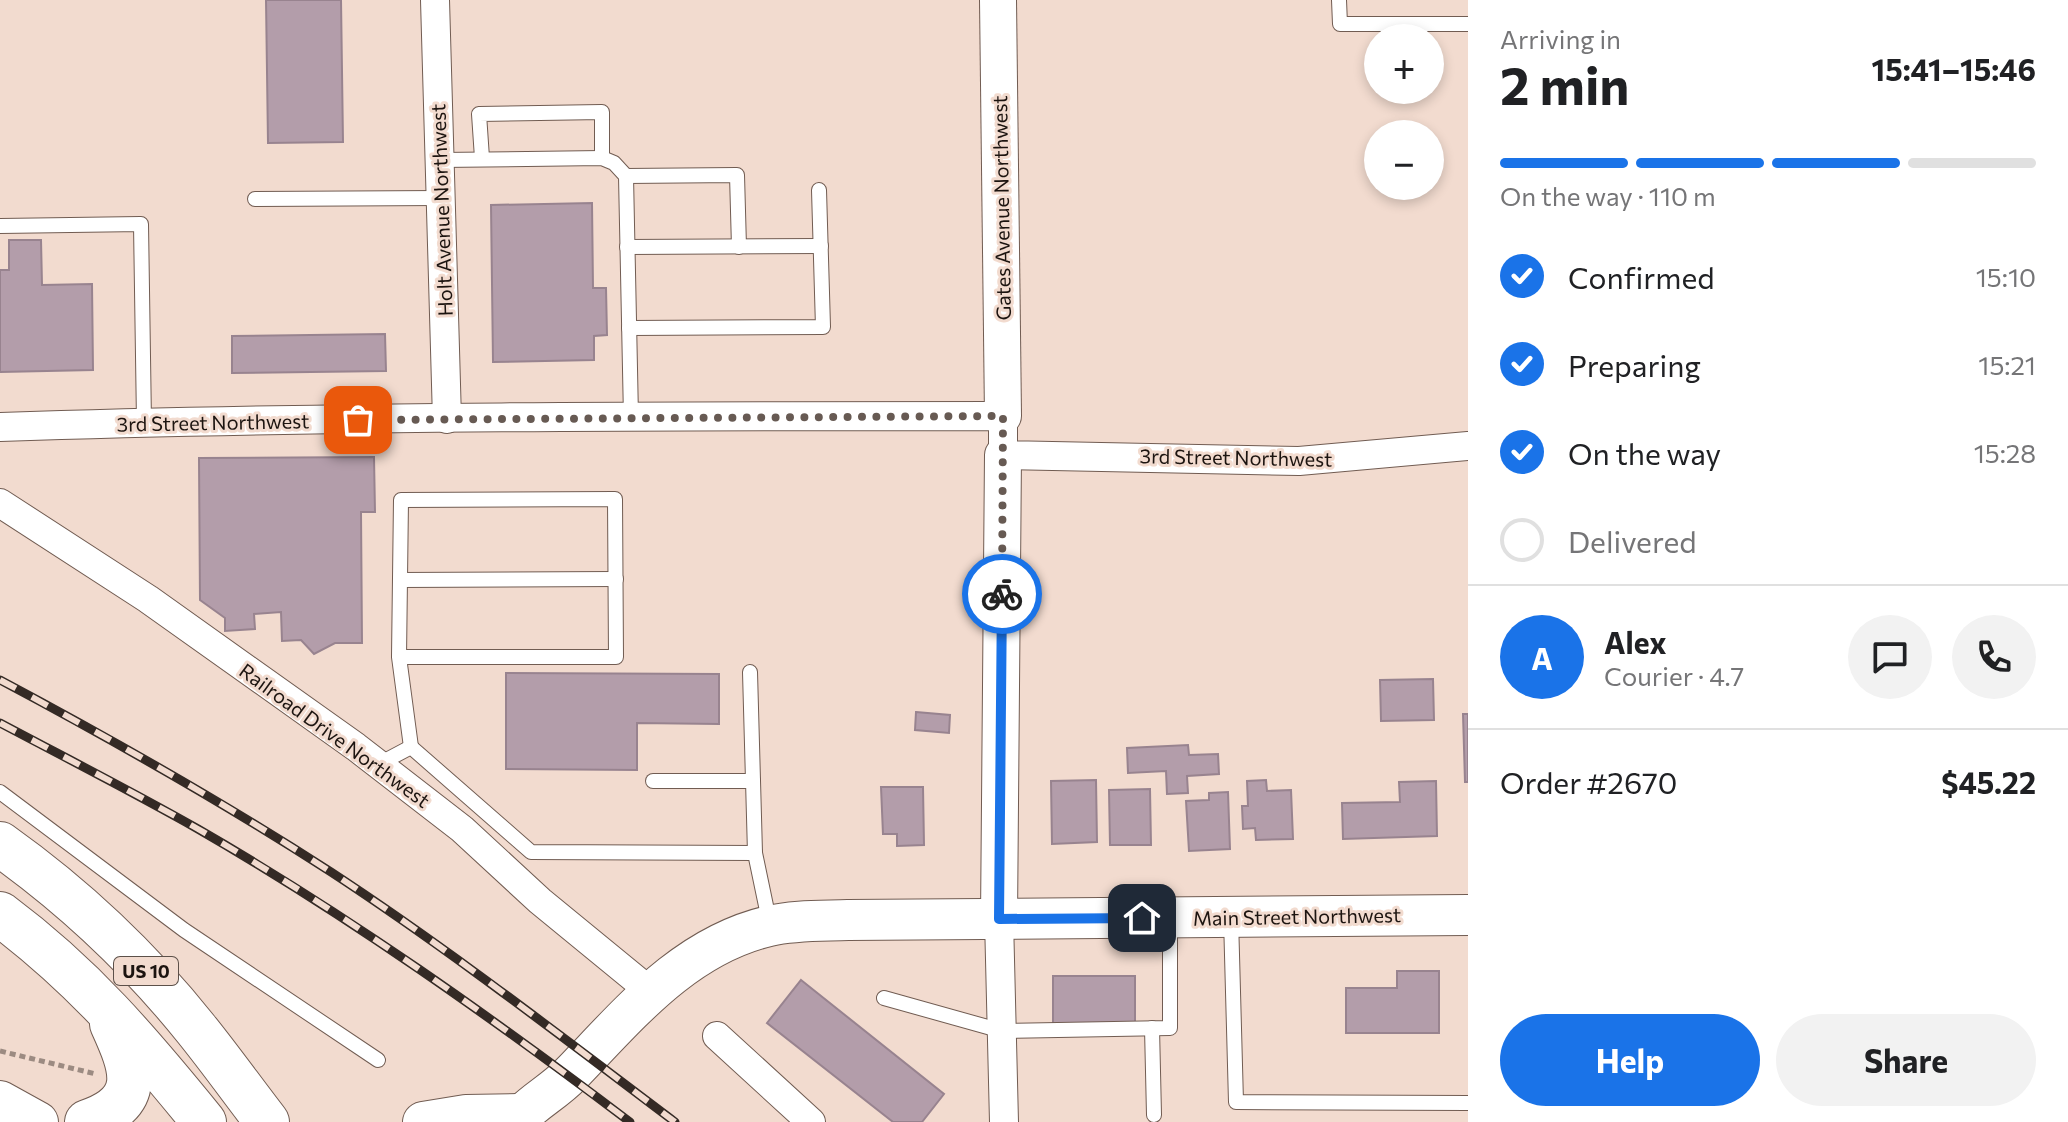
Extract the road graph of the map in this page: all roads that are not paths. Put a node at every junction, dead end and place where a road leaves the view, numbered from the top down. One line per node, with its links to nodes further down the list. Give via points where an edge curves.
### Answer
1 (435, 0): 7 (street, Holt Avenue Northwest)
2 (998, 0): 17 (street, Gates Avenue Northwest)
3 (1339, 0): 4 (lane, via 1340,24)
4 (1468, 24)
5 (482, 158): 6 (lane); 6 (lane, via 479,114 602,112); 7 (lane)
6 (602, 158): 8 (lane)
7 (440, 160): 10 (street, Holt Avenue Northwest)
8 (626, 176): 14 (lane); 15 (lane, via 737,175)
9 (819, 190): 13 (lane)
10 (441, 198): 11 (lane); 19 (street, Holt Avenue Northwest)
11 (255, 199)
12 (0, 226): 20 (lane, via 141,224)
13 (821, 246): 15 (lane); 16 (lane, via 823,327)
14 (627, 247): 15 (lane); 16 (lane)
15 (739, 247)
16 (629, 328): 18 (lane)
17 (1003, 416): 18 (street, 3rd Street Northwest); 23 (street)
18 (631, 417): 19 (street, 3rd Street Northwest)
19 (447, 419): 20 (street, 3rd Street Northwest)
20 (144, 422): 21 (street, 3rd Street Northwest)
21 (0, 427)
22 (1468, 446): 23 (street, 3rd Street Northwest, via 1299,461)
23 (1003, 455): 40 (street)
24 (0, 503): 30 (street, Railroad Drive Northwest, via 148,599)
25 (616, 579): 26 (lane); 26 (lane, via 615,499 401,500); 27 (lane, via 616,657)
26 (400, 580): 27 (lane)
27 (399, 657): 29 (lane)
28 (750, 672): 32 (lane)
29 (411, 747): 30 (lane); 35 (lane, via 531,852)
30 (379, 764): 42 (street, Railroad Drive Northwest)
31 (653, 781): 32 (lane)
32 (753, 781): 35 (lane)
33 (0, 792): 48 (lane, via 184,930)
34 (0, 844): 56 (highway, US 10, via 76,904 142,966)
35 (755, 853): 41 (lane)
36 (0, 914): 44 (highway, US 10)
37 (1468, 915): 39 (main road, Main Street Northwest)
38 (1170, 918): 39 (main road, Main Street Northwest); 40 (main road, Main Street Northwest); 45 (lane, via 1170,1028)
39 (1231, 918): 50 (lane, via 1236,1102)
40 (999, 919): 41 (main road, Main Street Northwest); 46 (street)
41 (770, 926): 42 (main road, Main Street Northwest, via 698,955)
42 (651, 992): 52 (main road, Main Street Northwest)
43 (884, 998): 46 (lane)
44 (101, 1001): 54 (highway, via 131,1077 116,1108); 55 (highway, US 10)
45 (1152, 1028): 46 (lane); 51 (lane)
46 (1002, 1031): 59 (street)
47 (717, 1036): 58 (street)
48 (378, 1060)
49 (0, 1101): 53 (main road)
50 (1468, 1103)
51 (1154, 1115)
52 (521, 1119): 57 (main road, Main Street Northwest, via 466,1115)
53 (38, 1122)
54 (87, 1122)
55 (204, 1122)
56 (267, 1122)
57 (423, 1122)
58 (811, 1122)
59 (1004, 1122)

